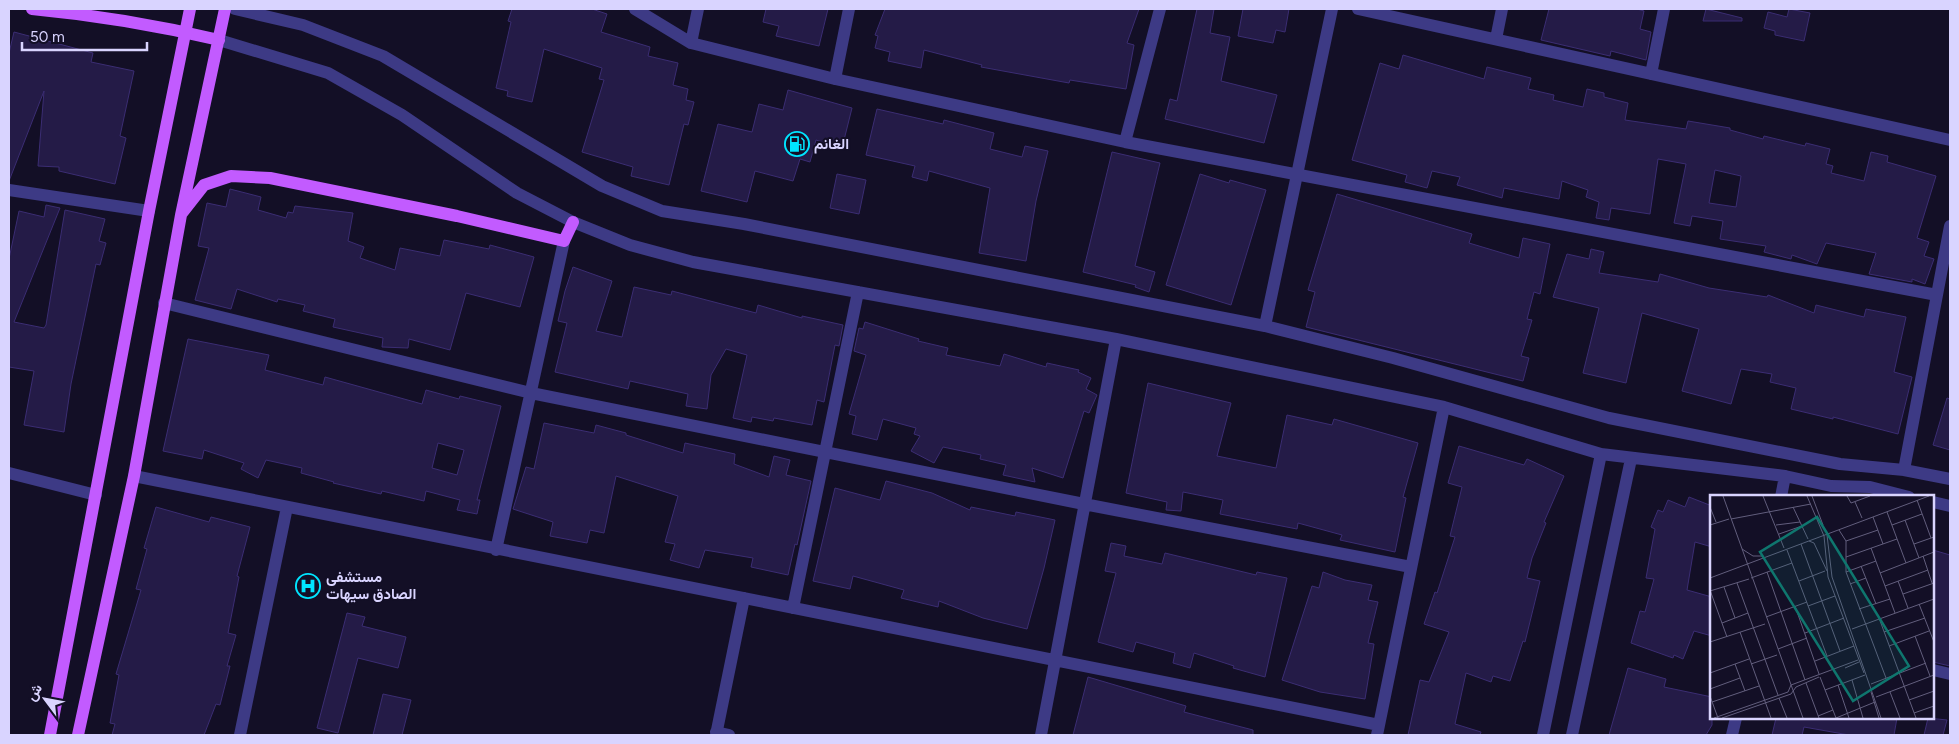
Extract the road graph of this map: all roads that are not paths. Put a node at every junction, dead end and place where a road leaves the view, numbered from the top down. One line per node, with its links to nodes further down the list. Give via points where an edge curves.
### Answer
1 (32, 9): 13 (main road, via 99,15)
2 (190, 9): 13 (main road)
3 (225, 9): 15 (main road)
4 (236, 9): 31 (street, via 303,25 383,56 602,186 662,211 744,224)
5 (635, 9): 16 (street)
6 (698, 9): 16 (street)
7 (849, 9): 18 (street)
8 (1160, 9): 20 (street)
9 (1332, 9): 21 (street)
10 (1358, 9): 14 (street)
11 (1502, 9): 14 (street)
12 (1664, 9): 17 (street)
13 (186, 32): 15 (main road); 23 (main road)
14 (1496, 39): 17 (street)
15 (219, 40): 24 (main road); 25 (street, via 328,73 402,115 517,193)
16 (691, 44): 18 (street)
17 (1651, 74): 19 (street)
18 (835, 79): 20 (street)
19 (1950, 140)
20 (1125, 142): 21 (street)
21 (1296, 174): 29 (street); 31 (street)
22 (9, 190): 23 (street)
23 (149, 211): 43 (main road)
24 (181, 215): 27 (main road, via 204,185 230,176 270,178); 30 (main road)
25 (573, 222): 27 (main road); 28 (street, via 630,245 693,262)
26 (1950, 226): 29 (street)
27 (564, 241): 33 (street)
28 (858, 292): 32 (street); 35 (street)
29 (1937, 295): 38 (street)
30 (164, 303): 33 (street); 40 (main road)
31 (1265, 326): 38 (street, via 1609,418 1840,464)
32 (1116, 339): 34 (street); 47 (street)
33 (531, 393): 35 (street); 50 (street)
34 (1444, 407): 36 (street); 51 (street)
35 (826, 453): 47 (street); 53 (street)
36 (1601, 454): 37 (street); 65 (street)
37 (1631, 459): 41 (street); 66 (street)
38 (1904, 470): 42 (street)
39 (9, 473): 43 (street)
40 (134, 476): 49 (street); 61 (main road)
41 (1785, 476): 44 (street); 45 (street, via 1831,486 1870,488)
42 (1950, 479)
43 (96, 495): 60 (main road)
44 (1781, 495)
45 (1904, 495)
46 (1934, 502): 48 (street)
47 (1084, 504): 51 (street); 54 (street)
48 (1950, 506)
49 (287, 507): 50 (street); 62 (street)
50 (496, 550): 52 (street)
51 (1411, 567): 58 (street)
52 (744, 598): 53 (street); 59 (street)
53 (793, 608): 54 (street)
54 (1055, 661): 58 (street); 64 (street)
55 (1934, 670): 56 (street)
56 (1950, 674)
57 (1736, 719): 67 (street)
58 (1378, 730)
59 (716, 734): 63 (street)
60 (50, 735)
61 (78, 735)
62 (240, 735)
63 (730, 735)
64 (1041, 735)
65 (1543, 735)
66 (1572, 735)
67 (1732, 735)

